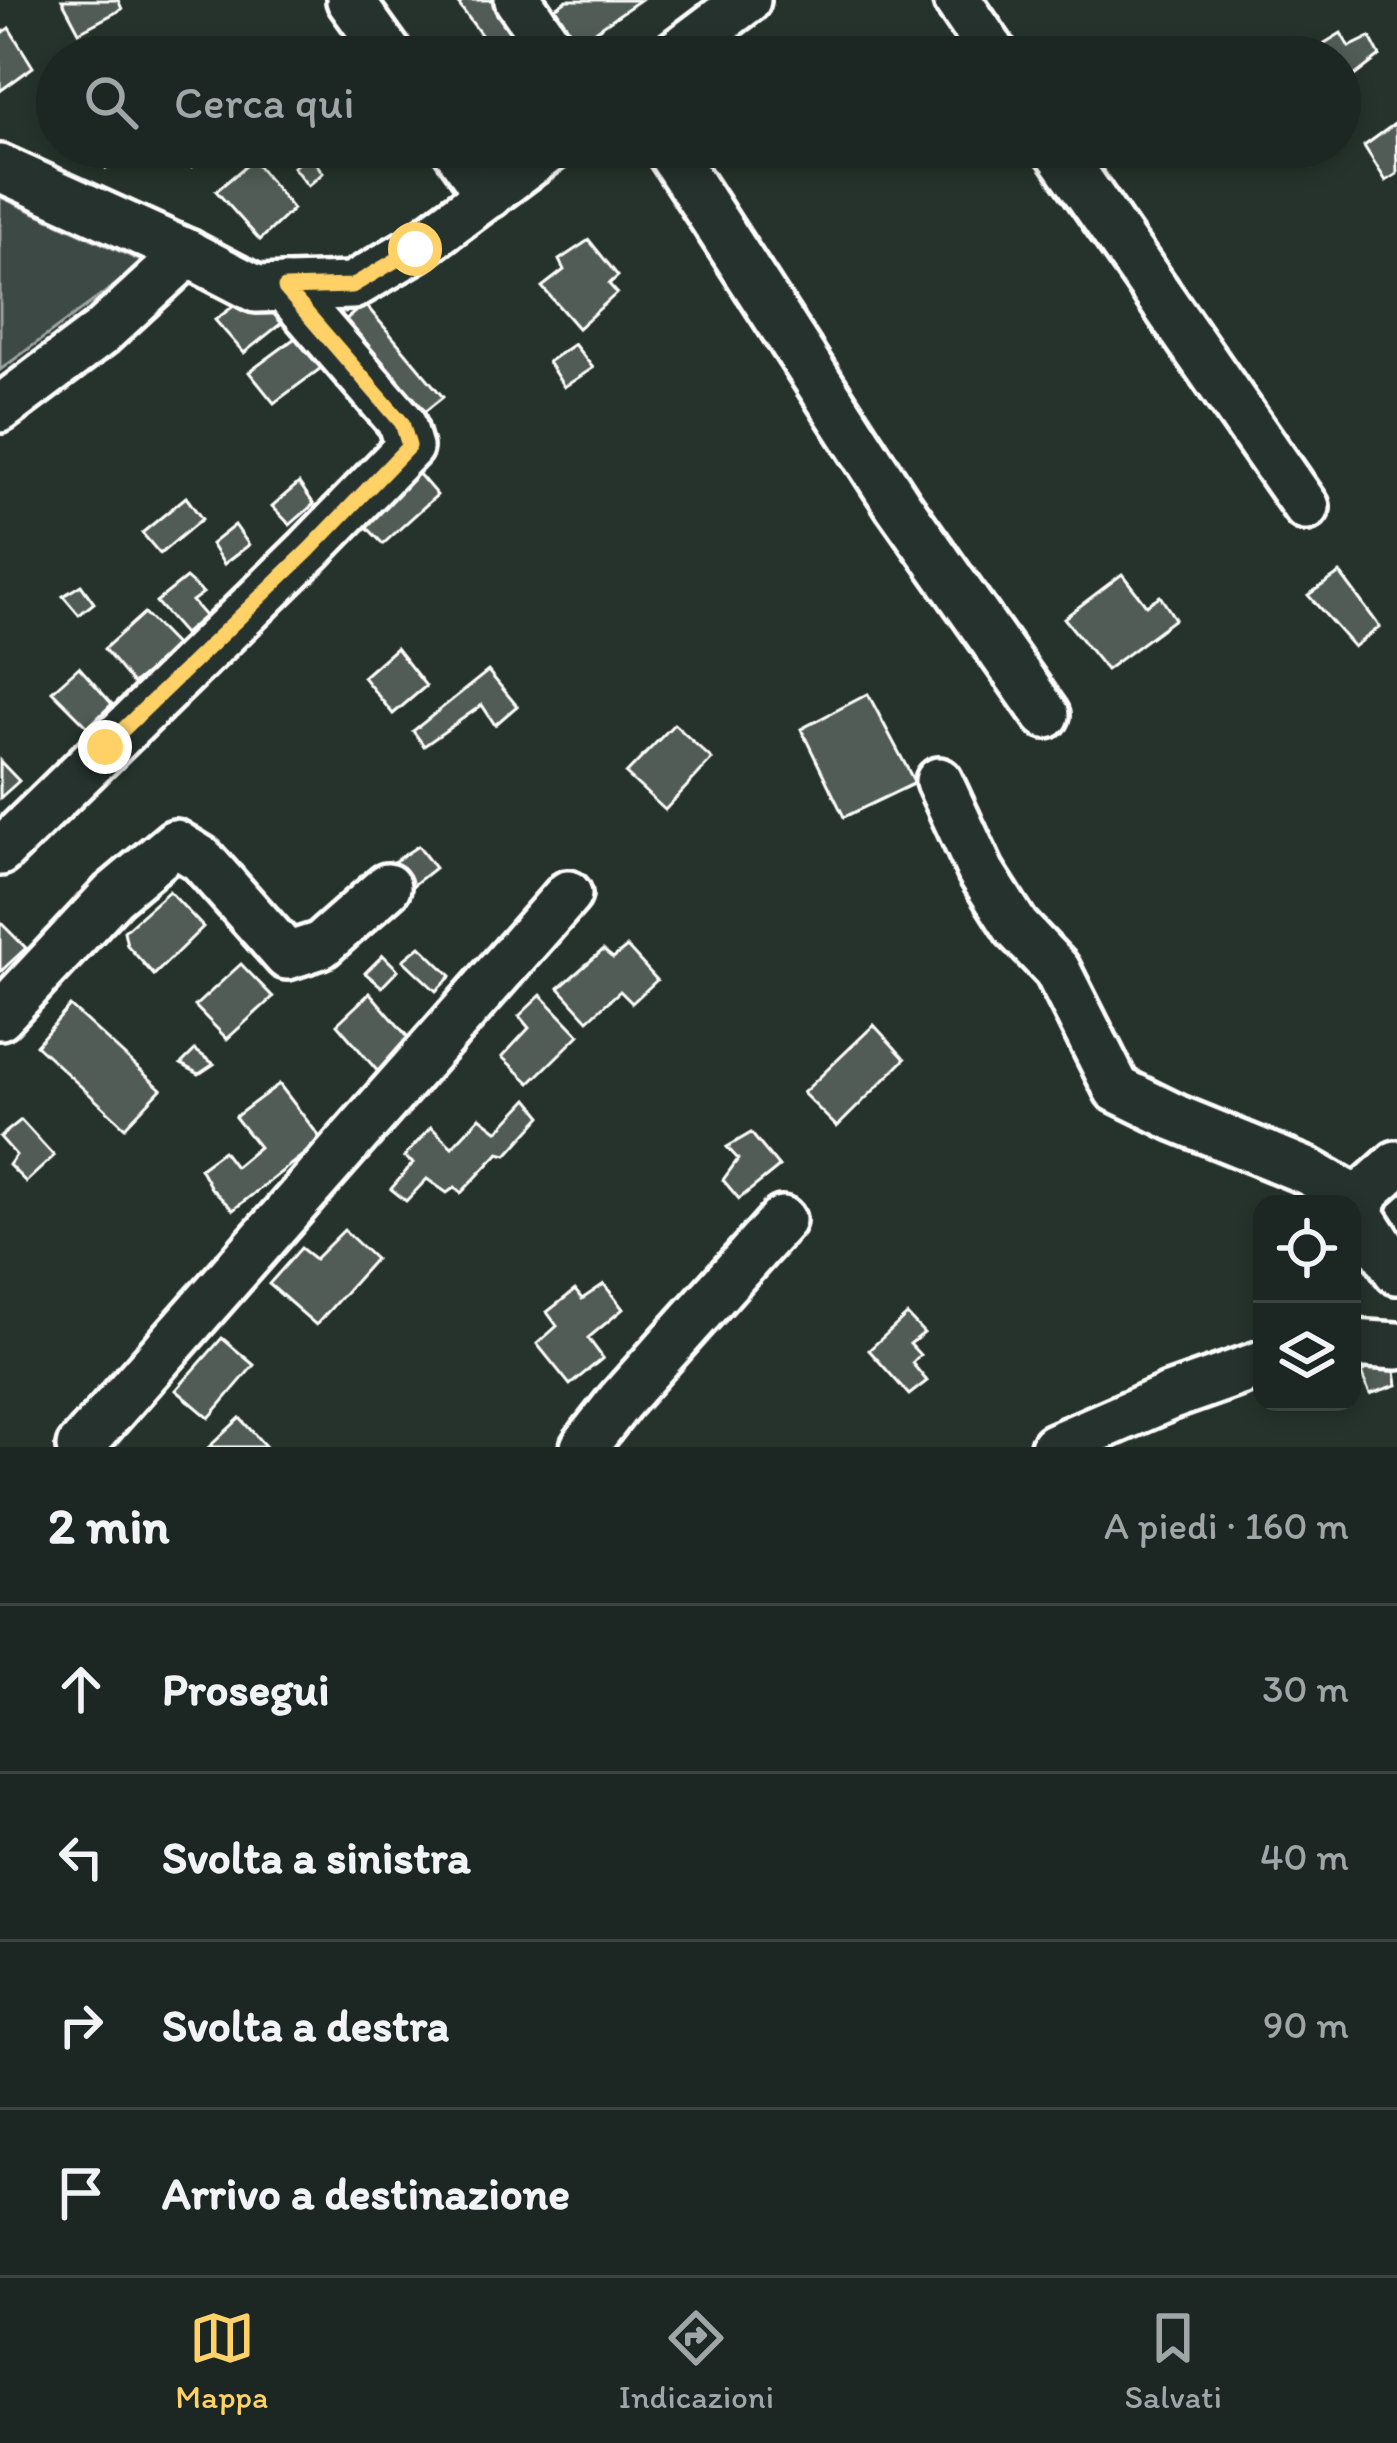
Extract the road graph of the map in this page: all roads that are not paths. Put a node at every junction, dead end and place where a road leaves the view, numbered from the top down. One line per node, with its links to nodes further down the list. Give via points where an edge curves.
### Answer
1 (350, 0): 5 (street)
2 (518, 0): 6 (street)
3 (747, 0): 7 (street)
4 (957, 0): 8 (street)
5 (376, 36)
6 (543, 36)
7 (699, 36)
8 (982, 36)
9 (0, 168): 15 (street)
10 (470, 168): 14 (street)
11 (524, 168): 14 (street)
12 (681, 168): 19 (street, via 898,505)
13 (1071, 168): 18 (street)
14 (489, 195): 16 (street, via 352,286)
15 (188, 253): 16 (street, via 256,289); 17 (street)
16 (285, 288): 21 (street, via 402,423 409,446)
17 (0, 409)
18 (1306, 506)
19 (1046, 715)
20 (938, 781): 26 (street, via 981,872 1016,927 1057,970 1117,1089)
21 (0, 851)
22 (387, 887): 24 (street, via 321,945 286,956 201,859 175,843 113,895)
23 (568, 894): 33 (street)
24 (0, 1016)
25 (1397, 1163): 26 (street)
26 (1363, 1203): 28 (street, via 1359,1212)
27 (782, 1220): 34 (street)
28 (1397, 1271)
29 (1361, 1344): 30 (street)
30 (1397, 1346)
31 (1253, 1368): 32 (street)
32 (1080, 1442)
33 (80, 1447)
34 (584, 1447)

